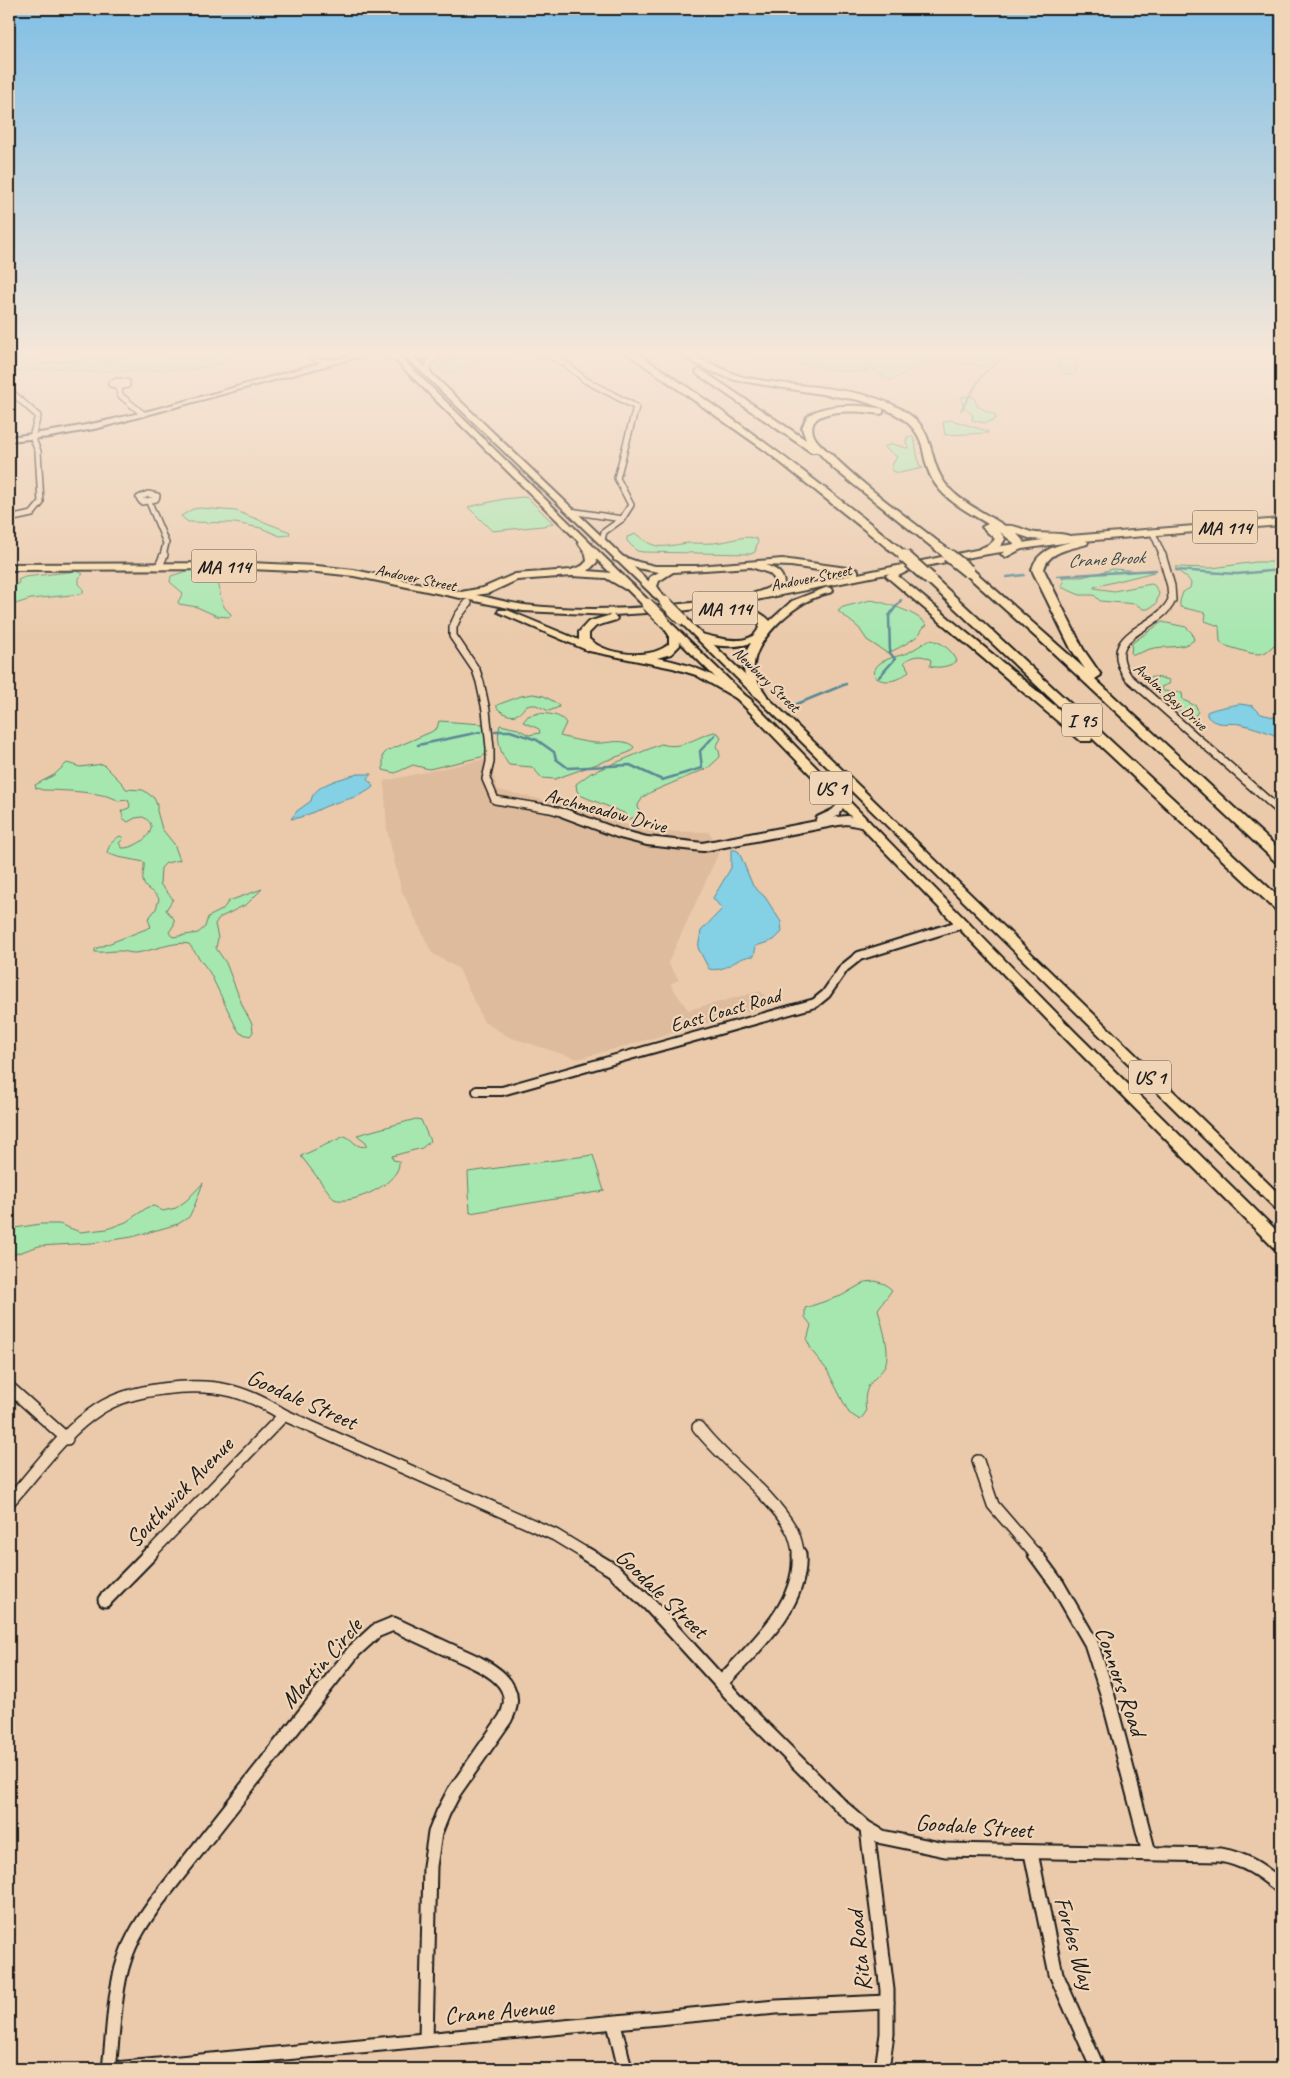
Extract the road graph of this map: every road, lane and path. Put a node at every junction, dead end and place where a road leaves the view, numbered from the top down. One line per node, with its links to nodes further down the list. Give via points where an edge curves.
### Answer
1 (37, 448): 14 (street, via 40,506 33,513)
2 (488, 448): 19 (main road, Newbury Street / US 1)
3 (504, 448): 12 (main road, Newbury Street / US 1)
4 (624, 448): 15 (street, via 618,471 620,486 631,503)
5 (769, 448): 26 (highway, I 95)
6 (811, 448): 10 (highway, I 95)
7 (819, 448): 10 (highway)
8 (919, 448): 23 (highway, via 927,477 935,487 999,536 996,546)
9 (927, 448): 13 (highway, via 941,484 955,498)
10 (844, 472): 51 (highway, I 95, bridge, via 968,571)
11 (149, 502): 29 (street, via 166,543)
12 (570, 512): 15 (street); 21 (main road, Newbury Street / US 1)
13 (980, 514): 18 (highway, via 1025,534); 22 (highway, via 1017,540)
14 (9, 519)
15 (622, 519): 21 (street, via 604,531)
16 (1281, 522): 17 (highway, Andover Street / MA 114)
17 (1153, 533): 18 (highway, Andover Street / MA 114); 20 (highway, Andover Street / MA 114); 53 (street, Avalon Bay Drive, via 1162,551 1172,599 1162,613 1121,644 1118,663 1128,677)
18 (1070, 539): 22 (highway, Andover Street / MA 114)
19 (583, 542): 32 (highway, via 592,562); 36 (main road, Newbury Street / US 1)
20 (1083, 542): 24 (highway, Andover Street / MA 114); 51 (highway, via 1046,555 1039,562 1038,570 1077,649)
21 (604, 545): 25 (main road, Newbury Street / US 1)
22 (1020, 546): 23 (highway, Andover Street / MA 114); 24 (highway)
23 (981, 552): 26 (highway, Andover Street / MA 114)
24 (1006, 554): 33 (highway, Andover Street / MA 114)
25 (618, 558): 31 (highway, via 645,568); 39 (main road, Newbury Street / US 1)
26 (907, 561): 33 (highway); 57 (highway, I 95, bridge)
27 (749, 564): 31 (highway); 33 (highway, via 787,563 853,572); 38 (highway, via 773,571 779,578 779,586)
28 (9, 566): 29 (highway, Andover Street / MA 114)
29 (159, 566): 30 (highway, Andover Street / MA 114)
30 (296, 568): 37 (highway, Andover Street / MA 114, via 354,573); 40 (highway, Andover Street / MA 114)
31 (678, 568): 39 (highway, via 654,579 652,586)
32 (572, 573): 34 (highway); 36 (highway, via 608,575)
33 (892, 573): 35 (highway, Andover Street / MA 114); 38 (highway, Andover Street / MA 114); 57 (highway)
34 (522, 576): 37 (highway, via 509,578 478,592); 42 (highway, via 506,585 502,594 507,600)
35 (845, 585): 43 (highway, Andover Street / MA 114); 49 (highway, via 790,607 756,644 748,669)
36 (629, 587): 45 (main road, Newbury Street / US 1, bridge)
37 (439, 591): 42 (highway, Andover Street / MA 114)
38 (760, 596): 42 (highway, Andover Street / MA 114, via 639,611)
39 (661, 598): 46 (main road, Newbury Street / US 1, bridge)
40 (468, 603): 41 (highway, Andover Street / MA 114); 55 (street, Archmeadow Drive, via 455,620 452,635 478,674 486,708 491,760 486,774 495,800 550,809 620,834 679,845 703,847)
41 (488, 607): 44 (highway, Andover Street / MA 114, via 547,616); 47 (highway, via 535,623)
42 (536, 609)
43 (709, 610): 44 (highway, Andover Street / MA 114); 46 (highway, via 749,612 761,618 765,627 757,637 743,643 723,643)
44 (618, 617): 47 (highway, via 599,621 587,628 584,640)
45 (664, 621): 48 (highway, via 674,636 672,649 659,655); 50 (main road, Newbury Street / US 1)
46 (701, 637): 49 (main road, Newbury Street / US 1)
47 (593, 649): 48 (highway)
48 (633, 659): 50 (highway, via 701,673)
49 (761, 696): 61 (main road, Newbury Street / US 1)
50 (746, 702): 52 (main road, Newbury Street / US 1)
51 (1122, 711): 56 (highway, I 95)
52 (841, 799): 54 (main road, Newbury Street / US 1); 55 (street, Archmeadow Drive, via 838,810 832,815)
53 (1281, 812)
54 (866, 824): 55 (street, Archmeadow Drive, via 838,821); 59 (main road, Newbury Street / US 1)
55 (796, 828)
56 (1281, 859)
57 (1233, 862): 58 (highway, I 95)
58 (1281, 907)
59 (962, 924): 60 (street, East Coast Road, via 857,956 842,971 828,994 815,1003 521,1086); 62 (main road, Newbury Street / US 1)
60 (476, 1091)
61 (1281, 1205)
62 (1281, 1245)
63 (9, 1387): 66 (street)
64 (284, 1415): 66 (street, Goodale Street, via 231,1390 188,1388 158,1391 119,1399 101,1408); 69 (street, Southwick Avenue); 70 (street, Goodale Street, via 555,1534 587,1552 613,1570 648,1604)
65 (698, 1427): 70 (street, via 720,1454 779,1511 793,1536 798,1557 798,1578 788,1605)
66 (67, 1438): 68 (street, Goodale Street)
67 (978, 1462): 73 (street, Connors Road, via 993,1505 1057,1584 1090,1643 1107,1693)
68 (9, 1502)
69 (104, 1600)
70 (721, 1683): 71 (street, Goodale Street, via 843,1808)
71 (867, 1828): 72 (street, Goodale Street, via 882,1837 945,1850); 75 (street, Rita Road)
72 (1031, 1853): 73 (street, Goodale Street); 82 (street, Forbes Way, via 1056,1974)
73 (1149, 1853): 74 (street, Goodale Street, via 1184,1852 1236,1857 1266,1873)
74 (1281, 1887)
75 (887, 2002): 76 (street, Crane Avenue, via 776,2007); 81 (street, Rita Road)
76 (614, 2023): 77 (street, Crane Avenue); 80 (street)
77 (426, 2040): 78 (street, Martin Circle, via 430,1876 438,1823 472,1766 503,1724 511,1702 505,1682 486,1667 393,1624 371,1634 354,1651 139,1927 120,1970); 79 (street, Crane Avenue)
78 (109, 2069)
79 (115, 2069)
80 (625, 2069)
81 (882, 2069)
82 (1098, 2069)

